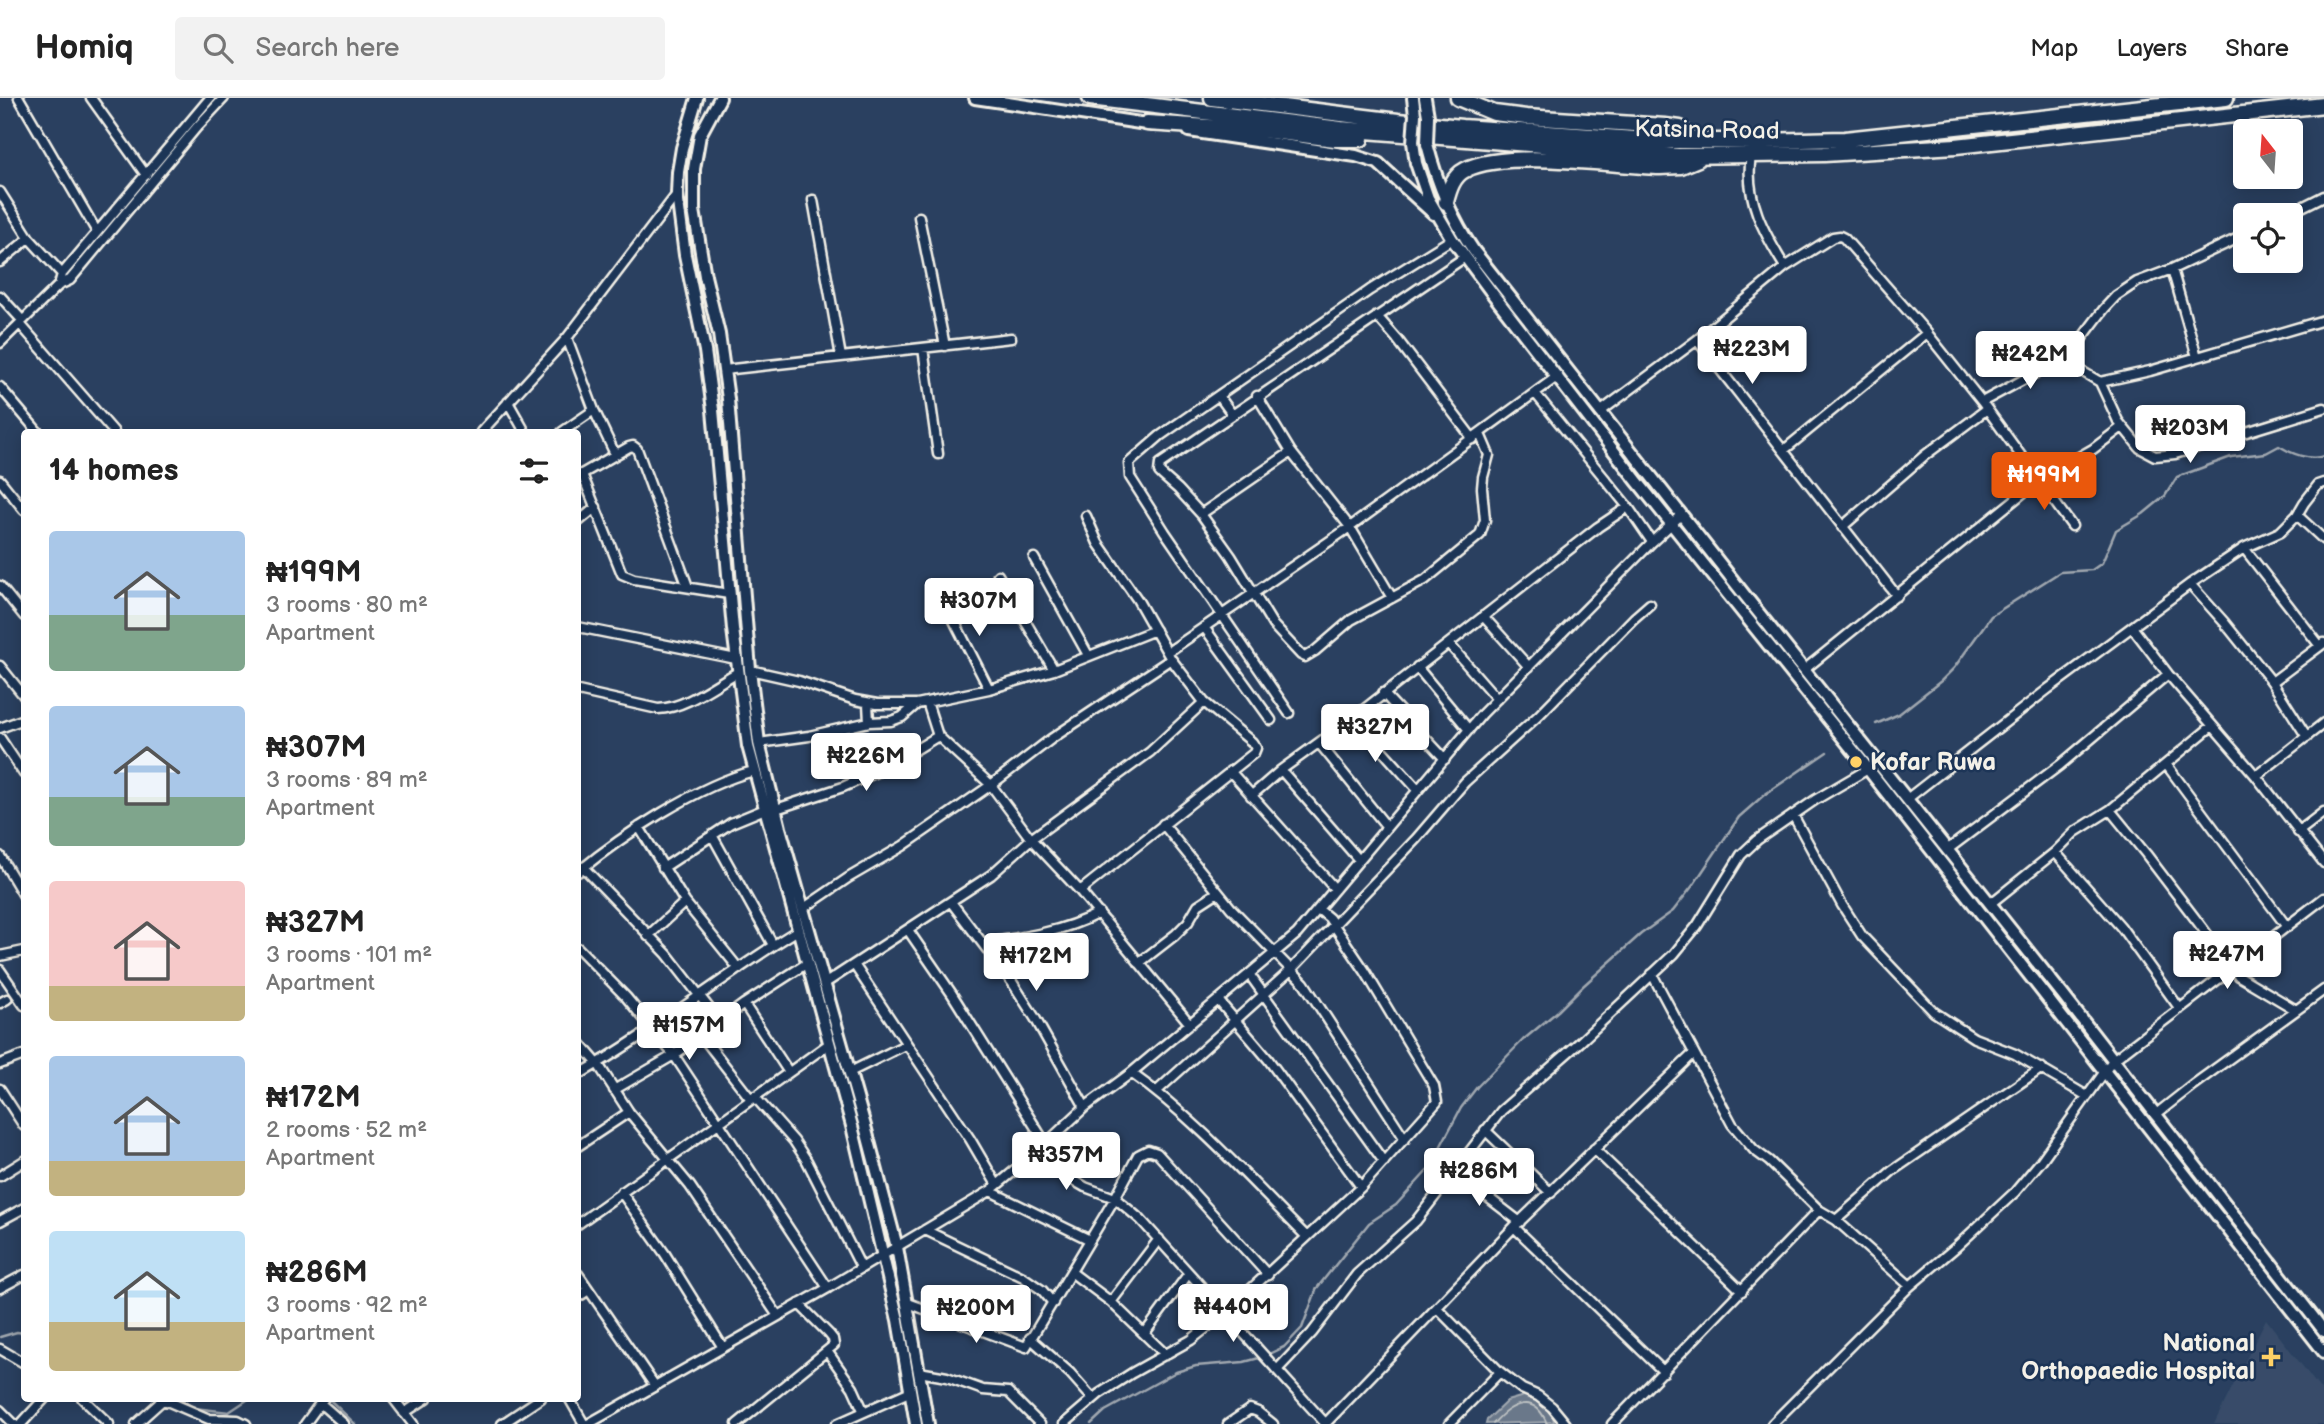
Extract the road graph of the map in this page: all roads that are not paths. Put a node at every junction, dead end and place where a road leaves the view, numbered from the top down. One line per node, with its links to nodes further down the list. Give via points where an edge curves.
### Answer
1 (19, 98): 29 (street)
2 (91, 98): 20 (street)
3 (210, 98): 20 (street)
4 (224, 98): 38 (street, via 70,280)
5 (697, 98): 22 (main road, via 682,148)
6 (720, 98): 53 (main road, via 700,135 694,210)
7 (975, 98): 15 (main road)
8 (1090, 98): 16 (highway, Katsina Road)
9 (1212, 98): 17 (highway, Katsina Road, via 1423,123)
10 (1413, 98): 28 (main road, bridge, via 1416,163)
11 (1425, 98): 25 (main road, bridge, via 1427,144)
12 (1458, 98): 17 (highway, via 1494,113 1680,128)
13 (2226, 98): 17 (highway, Katsina Road, via 1845,139)
14 (2324, 105): 19 (highway, Katsina Road, via 1956,146)
15 (1147, 123): 16 (highway, via 1335,139 1366,139); 28 (main road, via 1378,163)
16 (1387, 133): 18 (highway, Katsina Road)
17 (1695, 141)
18 (1705, 156): 19 (highway, Katsina Road); 25 (highway, via 1681,166 1660,167 1511,159 1484,163 1462,171 1451,184)
19 (1751, 156): 35 (street, via 1750,188 1756,213)
20 (146, 175): 29 (street)
21 (0, 192): 30 (street)
22 (677, 194): 44 (street); 103 (main road, via 713,410)
23 (2324, 196): 26 (street)
24 (813, 200): 50 (street)
25 (1446, 202): 64 (main road, via 1474,251)
26 (2303, 206)
27 (919, 217): 48 (street)
28 (1438, 218): 31 (main road)
29 (97, 232): 37 (street)
30 (29, 238): 34 (street); 37 (street)
31 (1452, 239): 33 (main road); 58 (street, via 1370,290)
32 (2233, 241): 36 (street)
33 (1465, 257): 40 (street); 54 (main road)
34 (0, 262)
35 (1785, 267): 43 (street, via 1840,236); 46 (street)
36 (2172, 269): 51 (street); 52 (street, via 2116,296)
37 (62, 274): 38 (street)
38 (59, 285): 42 (street)
39 (0, 296): 42 (street)
40 (1377, 316): 59 (street); 72 (street)
41 (2324, 320): 51 (street)
42 (21, 322): 47 (street); 68 (street)
43 (1927, 333): 61 (street); 73 (street)
44 (567, 338): 60 (street); 63 (street)
45 (1011, 338): 48 (street)
46 (1698, 340): 64 (street); 73 (street)
47 (0, 343)
48 (945, 346): 49 (street)
49 (923, 348): 50 (street); 76 (street)
50 (841, 357): 53 (street)
51 (2197, 357): 55 (street)
52 (2067, 358): 55 (street); 61 (street)
53 (724, 370): 125 (main road)
54 (1558, 376): 57 (street); 90 (main road)
55 (2100, 382): 66 (street)
56 (0, 387): 67 (street)
57 (1535, 393): 72 (street); 84 (street)
58 (1219, 396): 65 (street); 109 (street, via 1135,456 1128,469)
59 (1257, 396): 65 (street); 74 (street)
60 (508, 402): 69 (street); 70 (street)
61 (1984, 405): 80 (street); 93 (street)
62 (2324, 408): 66 (street, via 2163,456 2140,448)
63 (594, 410): 71 (street); 75 (street)
64 (1600, 412): 86 (main road)
65 (1232, 414): 85 (street, via 1160,464 1159,472)
66 (2122, 427): 80 (street)
67 (35, 429)
68 (111, 429)
69 (484, 429)
70 (522, 429)
71 (566, 429)
72 (1476, 436): 92 (street); 105 (street, via 1489,455 1480,535 1426,580)
73 (1784, 450): 93 (street)
74 (1292, 452): 85 (street); 92 (street)
75 (615, 454): 77 (street); 101 (street, via 633,446 637,449)
76 (938, 454)
77 (581, 474)
78 (581, 477): 83 (street)
79 (0, 480): 82 (street)
80 (2039, 480): 91 (street); 104 (street)
81 (2324, 484): 87 (street, via 2318,485)
82 (21, 506)
83 (596, 507): 89 (street); 101 (street, via 621,574)
84 (1628, 508): 95 (street); 110 (street)
85 (1201, 514): 102 (street)
86 (1681, 515): 90 (street); 124 (main road)
87 (2297, 515): 94 (street); 96 (street, via 2280,532)
88 (1086, 516): 114 (street, via 1098,543)
89 (581, 520)
90 (1670, 523): 95 (street); 153 (main road)
91 (2073, 526)
92 (1350, 527): 102 (street); 105 (street)
93 (1842, 527): 104 (street)
94 (2324, 540)
95 (1651, 542): 122 (street)
96 (2244, 548): 99 (street); 116 (street)
97 (1034, 558): 117 (street)
98 (998, 575): 123 (street)
99 (2190, 584): 111 (street); 127 (street)
100 (0, 586): 108 (street)
101 (688, 587): 103 (street)
102 (1253, 592): 105 (street, via 1273,625 1305,657 1351,621); 109 (street)
103 (729, 594): 119 (main road)
104 (1897, 596): 124 (street)
105 (1392, 598)
106 (944, 601): 128 (street)
107 (1650, 604): 192 (street, via 1465,782)
108 (21, 612)
109 (1221, 614): 112 (street); 137 (street)
110 (1483, 616): 115 (street); 122 (street)
111 (2132, 626): 126 (street); 162 (street)
112 (1204, 627): 118 (street); 140 (street)
113 (581, 628): 119 (street)
114 (1155, 630): 117 (street); 118 (street)
115 (1450, 644): 121 (street); 132 (street)
116 (2322, 645): 127 (street)
117 (1088, 655): 123 (street)
118 (1169, 655): 134 (street); 159 (street)
119 (736, 659): 125 (main road)
120 (0, 666): 129 (street)
121 (1417, 667): 131 (street); 145 (street)
122 (1529, 667): 132 (street)
123 (1054, 670): 128 (street)
124 (1804, 670): 162 (main road)
125 (744, 671): 130 (street, via 667,709); 135 (street, via 799,681); 149 (main road); 156 (main road)
126 (2168, 674): 143 (street); 173 (street, via 2060,765)
127 (2272, 682): 147 (street)
128 (989, 689): 133 (street)
129 (21, 692)
130 (581, 692)
131 (1383, 693): 138 (street); 151 (street)
132 (1497, 699): 145 (street)
133 (927, 702): 136 (street); 146 (street)
134 (1204, 702): 157 (street, via 1256,748); 172 (street, via 1150,752)
135 (868, 703): 136 (street); 141 (street)
136 (917, 704): 141 (street, via 902,717)
137 (1289, 713)
138 (1353, 718): 150 (street); 160 (street)
139 (21, 720): 144 (street)
140 (1271, 720)
141 (869, 722): 149 (street)
142 (2324, 723): 147 (street)
143 (2212, 726): 152 (street); 158 (street)
144 (0, 727)
145 (1469, 730): 151 (street)
146 (938, 736): 159 (street); 163 (street, via 884,769 843,787)
147 (2307, 737): 158 (street)
148 (0, 738): 154 (street)
149 (759, 743): 163 (main road)
150 (1319, 743): 155 (street); 169 (street)
151 (1445, 759): 160 (street)
152 (2165, 764): 164 (street); 193 (street)
153 (1868, 769): 166 (street); 238 (main road)
154 (21, 770)
155 (1281, 770): 161 (street); 176 (street)
156 (754, 771): 163 (main road); 168 (street, via 730,777)
157 (1230, 771): 161 (street); 167 (street)
158 (2256, 776): 170 (street)
159 (991, 785): 172 (street); 189 (street)
160 (1418, 790): 169 (street)
161 (1251, 796): 181 (street)
162 (1907, 799): 173 (main road)
163 (770, 809): 171 (street); 189 (main road); 194 (main road)
164 (2110, 810): 174 (street); 206 (street)
165 (2324, 812): 170 (street)
166 (1793, 815): 211 (street, via 1741,855 1697,926); 235 (street, via 1862,936 1916,995 1955,1028)
167 (1163, 824): 183 (street); 184 (street)
168 (639, 827): 178 (street); 179 (street)
169 (1387, 827): 176 (street)
170 (2298, 832): 177 (street)
171 (712, 835): 179 (street); 198 (street)
172 (1031, 839): 183 (street); 187 (street, via 991,875)
173 (1947, 850): 188 (main road)
174 (2054, 852): 188 (street); 219 (street, via 2120,927)
175 (0, 856): 182 (street)
176 (1359, 860): 181 (street)
177 (2324, 863)
178 (581, 868)
179 (663, 868): 186 (street)
180 (581, 870): 196 (street)
181 (1335, 889): 190 (street)
182 (21, 891)
183 (1080, 891): 191 (street)
184 (1218, 892): 201 (street); 203 (street, via 1198,905 1181,928)
185 (2324, 898): 193 (street)
186 (685, 902): 196 (street); 208 (street)
187 (951, 902): 195 (street); 197 (street)
188 (1990, 904): 232 (main road)
189 (804, 908): 212 (main road)
190 (1318, 909): 192 (street); 201 (street)
191 (1098, 914): 197 (street, via 1030,936); 203 (street)
192 (1335, 926): 209 (street); 253 (street, via 1434,1086 1437,1102)
193 (2287, 927): 206 (street)
194 (798, 930): 198 (street); 204 (main road)
195 (908, 930): 205 (street); 255 (street)
196 (648, 936): 215 (street)
197 (983, 943): 247 (street, via 1035,1018)
198 (773, 946): 208 (street)
199 (581, 951): 224 (street)
200 (21, 952): 202 (street)
201 (1274, 953): 209 (street); 210 (street)
202 (0, 956)
203 (1139, 963): 223 (street)
204 (806, 964): 218 (street); 226 (main road)
205 (855, 966): 212 (street); 228 (street)
206 (2232, 969): 219 (street); 220 (street)
207 (0, 970): 217 (street)
208 (739, 970): 215 (street)
209 (1291, 970): 214 (street); 253 (street, via 1304,983)
210 (1249, 974): 214 (street); 216 (street)
211 (1652, 974): 229 (street); 252 (street, via 1512,1099)
212 (824, 984): 237 (main road)
213 (2324, 990): 220 (street)
214 (1264, 994): 221 (street); 259 (street)
215 (700, 995): 222 (street); 224 (street)
216 (1218, 1000): 221 (street); 223 (street)
217 (21, 1001)
218 (744, 1003): 222 (street); 236 (street)
219 (2180, 1009): 232 (street)
220 (2295, 1010): 249 (street)
221 (1235, 1019): 243 (street); 263 (street)
222 (720, 1022): 225 (street)
223 (1190, 1024): 240 (street)
224 (653, 1028): 230 (street); 234 (street)
225 (701, 1035): 230 (street); 245 (street)
226 (830, 1043): 236 (street); 279 (main road)
227 (581, 1044): 234 (street)
228 (907, 1044): 237 (street); 264 (street, via 970,1139)
229 (1694, 1053): 256 (street); 269 (street, via 1732,1124)
230 (674, 1055): 242 (street); 251 (street)
231 (21, 1056): 233 (street)
232 (2113, 1060): 238 (street); 249 (main road)
233 (0, 1064)
234 (598, 1064): 239 (street); 242 (street)
235 (2042, 1068): 244 (street); 270 (street, via 1892,1171)
236 (788, 1071): 245 (street)
237 (850, 1072): 278 (main road)
238 (2105, 1072): 244 (street); 305 (main road)
239 (581, 1073)
240 (1132, 1073): 243 (street); 247 (street)
241 (0, 1088): 246 (street)
242 (614, 1090): 248 (street)
243 (1157, 1091): 275 (street)
244 (2087, 1096): 286 (street, via 2015,1192)
245 (752, 1097): 251 (street); 280 (street, via 807,1161)
246 (4, 1101): 250 (street)
247 (1085, 1107): 255 (street)
248 (629, 1112): 254 (street); 258 (street)
249 (2155, 1115): 299 (main road)
250 (21, 1122)
251 (717, 1123): 258 (street); 288 (street)
252 (1485, 1130): 261 (street); 266 (street)
253 (1405, 1139): 259 (street)
254 (581, 1144)
255 (1046, 1144): 257 (street)
256 (1594, 1149): 266 (street); 290 (street)
257 (1037, 1152): 264 (street); 267 (street, via 1076,1181)
258 (666, 1159): 265 (street); 298 (street, via 690,1185)
259 (1384, 1162): 263 (street)
260 (21, 1163): 262 (street)
261 (1455, 1172): 273 (street); 308 (street, via 1416,1221 1357,1274)
262 (0, 1176)
263 (1361, 1187): 275 (street)
264 (993, 1188): 274 (street); 276 (street)
265 (621, 1192): 272 (street); 302 (street)
266 (1551, 1193): 273 (street)
267 (1115, 1198): 276 (street); 277 (street); 283 (street, via 1138,1155 1148,1150 1157,1153)
268 (21, 1210): 271 (street)
269 (1819, 1210): 270 (street); 290 (street)
270 (1836, 1220): 286 (street)
271 (0, 1221)
272 (581, 1222)
273 (1517, 1224): 296 (street); 311 (street)
274 (925, 1230): 278 (street); 294 (street, via 1023,1277)
275 (1306, 1236): 283 (street)
276 (1090, 1240): 281 (street)
277 (1159, 1240): 282 (street); 292 (street)
278 (897, 1247): 279 (street); 293 (main road)
279 (883, 1254): 280 (street); 313 (main road)
280 (861, 1267): 288 (street)
281 (1071, 1272): 292 (street); 294 (street)
282 (1189, 1273): 297 (street); 300 (street)
283 (1268, 1275): 297 (street)
284 (21, 1277): 287 (street)
285 (581, 1278): 289 (street)
286 (1910, 1286): 349 (street)
287 (0, 1288)
288 (828, 1288): 295 (street)
289 (589, 1290): 291 (street); 312 (street)
290 (1741, 1291): 311 (street)
291 (581, 1295)
292 (1111, 1302): 300 (street)
293 (908, 1303): 301 (street, via 1026,1348); 309 (main road)
294 (1053, 1303): 301 (street)
295 (799, 1304): 298 (street); 304 (street, via 833,1339 834,1345)
296 (1437, 1308): 310 (street); 345 (street)
297 (1225, 1313): 306 (street); 308 (street)
298 (778, 1316): 302 (street)
299 (2324, 1331)
300 (1145, 1333): 306 (street)
301 (1030, 1338): 314 (street)
302 (722, 1346): 312 (street)
303 (0, 1349): 307 (street)
304 (827, 1351): 326 (street); 337 (street)
305 (2324, 1352)
306 (1166, 1355): 314 (street)
307 (21, 1361)
308 (1278, 1370): 345 (street)
309 (919, 1372): 340 (main road); 341 (street, via 983,1390 1008,1392)
310 (1500, 1372): 346 (street); 347 (street, via 1552,1407)
311 (1664, 1372): 348 (street)
312 (655, 1386): 336 (street)
313 (911, 1391): 326 (street); 339 (main road)
314 (1093, 1399): 342 (street)
315 (41, 1402): 328 (street)
316 (86, 1402): 329 (street)
317 (160, 1402): 330 (street)
318 (170, 1402): 331 (street, via 209,1419)
319 (321, 1402): 332 (street)
320 (324, 1402): 333 (street)
321 (396, 1402): 327 (street)
322 (421, 1402): 327 (street)
323 (535, 1402): 335 (street)
324 (572, 1402): 336 (street)
325 (0, 1410): 328 (street)
326 (863, 1410): 338 (street)
327 (404, 1413): 334 (street)
328 (20, 1424)
329 (109, 1424)
330 (136, 1424)
331 (246, 1424)
332 (305, 1424)
333 (344, 1424)
334 (413, 1424)
335 (502, 1424)
336 (586, 1424)
337 (737, 1424)
338 (837, 1424)
339 (916, 1424)
340 (928, 1424)
341 (1040, 1424)
342 (1064, 1424)
343 (1228, 1424): 344 (street, via 1250,1409)
344 (1273, 1424)
345 (1325, 1424)
346 (1449, 1424)
347 (1566, 1424)
348 (1612, 1424)
349 (1772, 1424)

